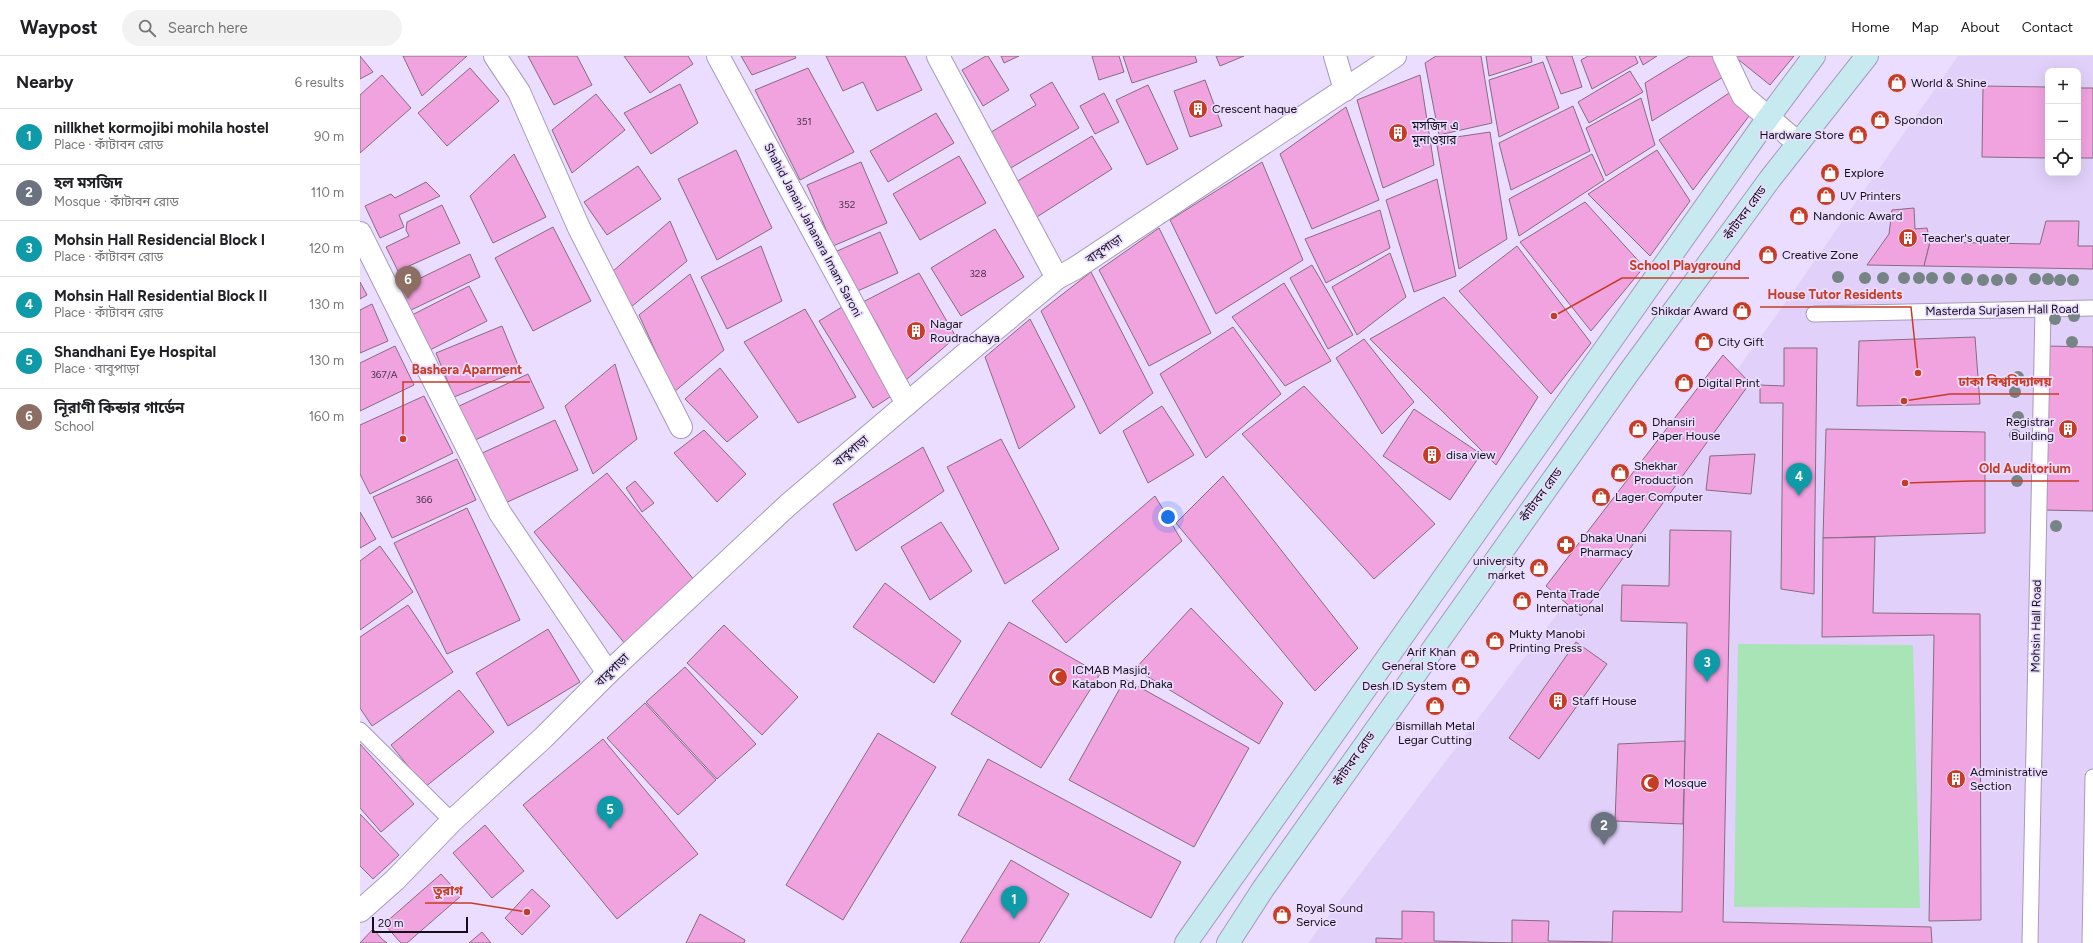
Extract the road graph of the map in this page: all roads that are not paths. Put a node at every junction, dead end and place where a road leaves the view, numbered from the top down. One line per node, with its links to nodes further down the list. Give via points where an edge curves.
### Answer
1 (495, 56): 18 (street, via 519,92 579,228)
2 (718, 56): 17 (street, Shahid Janani Jahanara Imam Saroni)
3 (938, 56): 13 (street)
4 (1335, 56): 9 (street)
5 (1395, 56): 9 (street, বাবুপাড়া)
6 (1724, 56): 10 (street, via 1743,96)
7 (1814, 56): 10 (main road)
8 (1867, 56): 11 (main road, কাঁটাবন রোড)
9 (1345, 90): 13 (street, বাবুপাড়া)
10 (1768, 118): 11 (street); 23 (main road)
11 (1798, 143): 24 (main road, কাঁটাবন রোড, via 1609,401)
12 (360, 233): 19 (street, via 500,513)
13 (1057, 278): 17 (street, বাবুপাড়া)
14 (2093, 308): 15 (lane, Masterda Surjasen Hall Road)
15 (2043, 309): 16 (lane, Masterda Surjasen Hall Road); 28 (lane, Mohsin Hall Road)
16 (1814, 314)
17 (907, 404): 19 (street, বাবুপাড়া, via 788,505)
18 (681, 428)
19 (608, 673): 22 (street, বাবুপাড়া, via 543,738)
20 (360, 730): 22 (lane)
21 (2093, 777): 29 (lane)
22 (452, 821): 25 (street, বাবুপাড়া, via 395,880)
23 (1235, 872): 24 (main road); 26 (main road)
24 (1263, 889): 27 (main road, কাঁটাবন রোড)
25 (360, 910)
26 (1186, 943)
27 (1228, 943)
28 (2030, 943)
29 (2090, 943)

